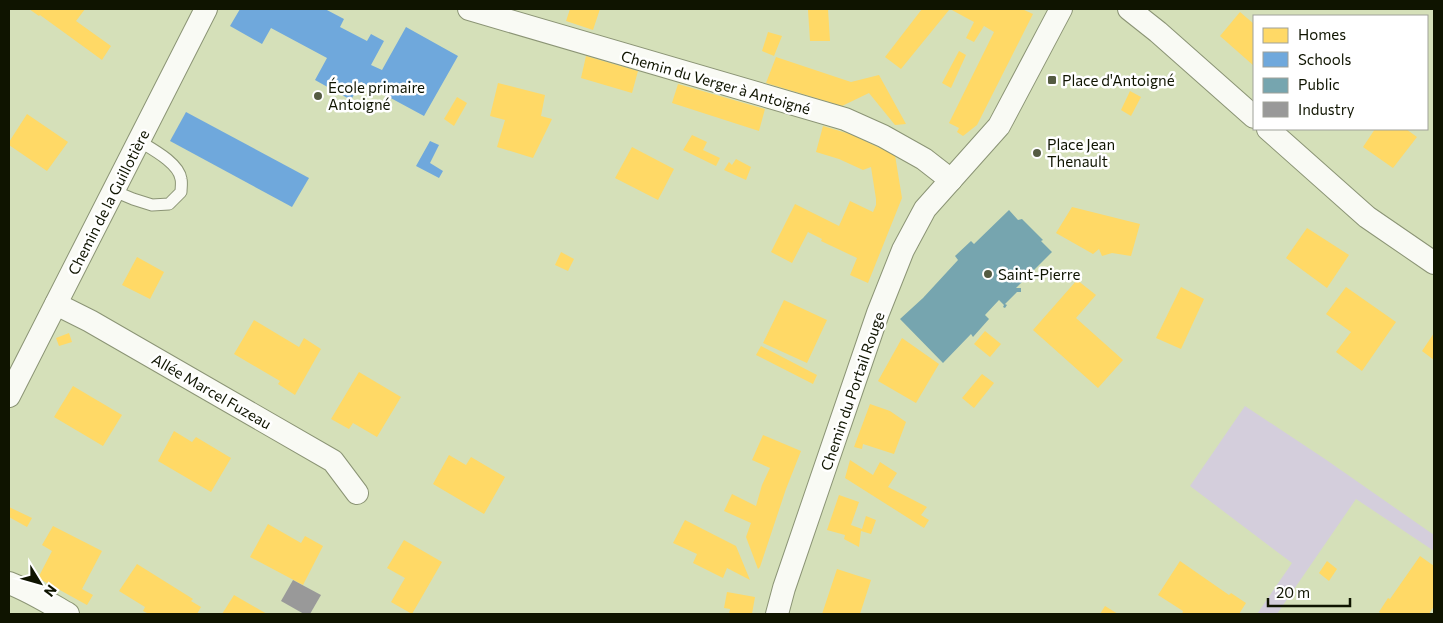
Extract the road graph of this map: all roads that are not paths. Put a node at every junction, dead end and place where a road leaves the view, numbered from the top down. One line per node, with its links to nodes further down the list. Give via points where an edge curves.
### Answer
1 (206, 9): 7 (street, Chemin de la Guillotière)
2 (469, 9): 8 (street, Chemin du Verger à Antoigné, via 844,120 883,136 924,159)
3 (1061, 9): 8 (street, Chemin du Portail Rouge, via 999,126)
4 (1129, 9): 5 (street)
5 (1253, 116)
6 (1269, 130): 10 (street, via 1367,216)
7 (139, 141): 9 (street, Chemin de la Guillotière); 9 (lane, via 176,168 181,178 181,192 169,204 152,205)
8 (951, 180): 16 (street, Chemin du Portail Rouge, via 924,209 903,250 878,313 784,588)
9 (114, 191): 11 (street, Chemin de la Guillotière)
10 (1434, 263)
11 (56, 304): 12 (street, Chemin de la Guillotière); 13 (street, Allée Marcel Fuzeau, via 333,461)
12 (9, 396)
13 (357, 493)
14 (9, 584): 15 (street, via 37,595)
15 (68, 614)
16 (778, 614)

